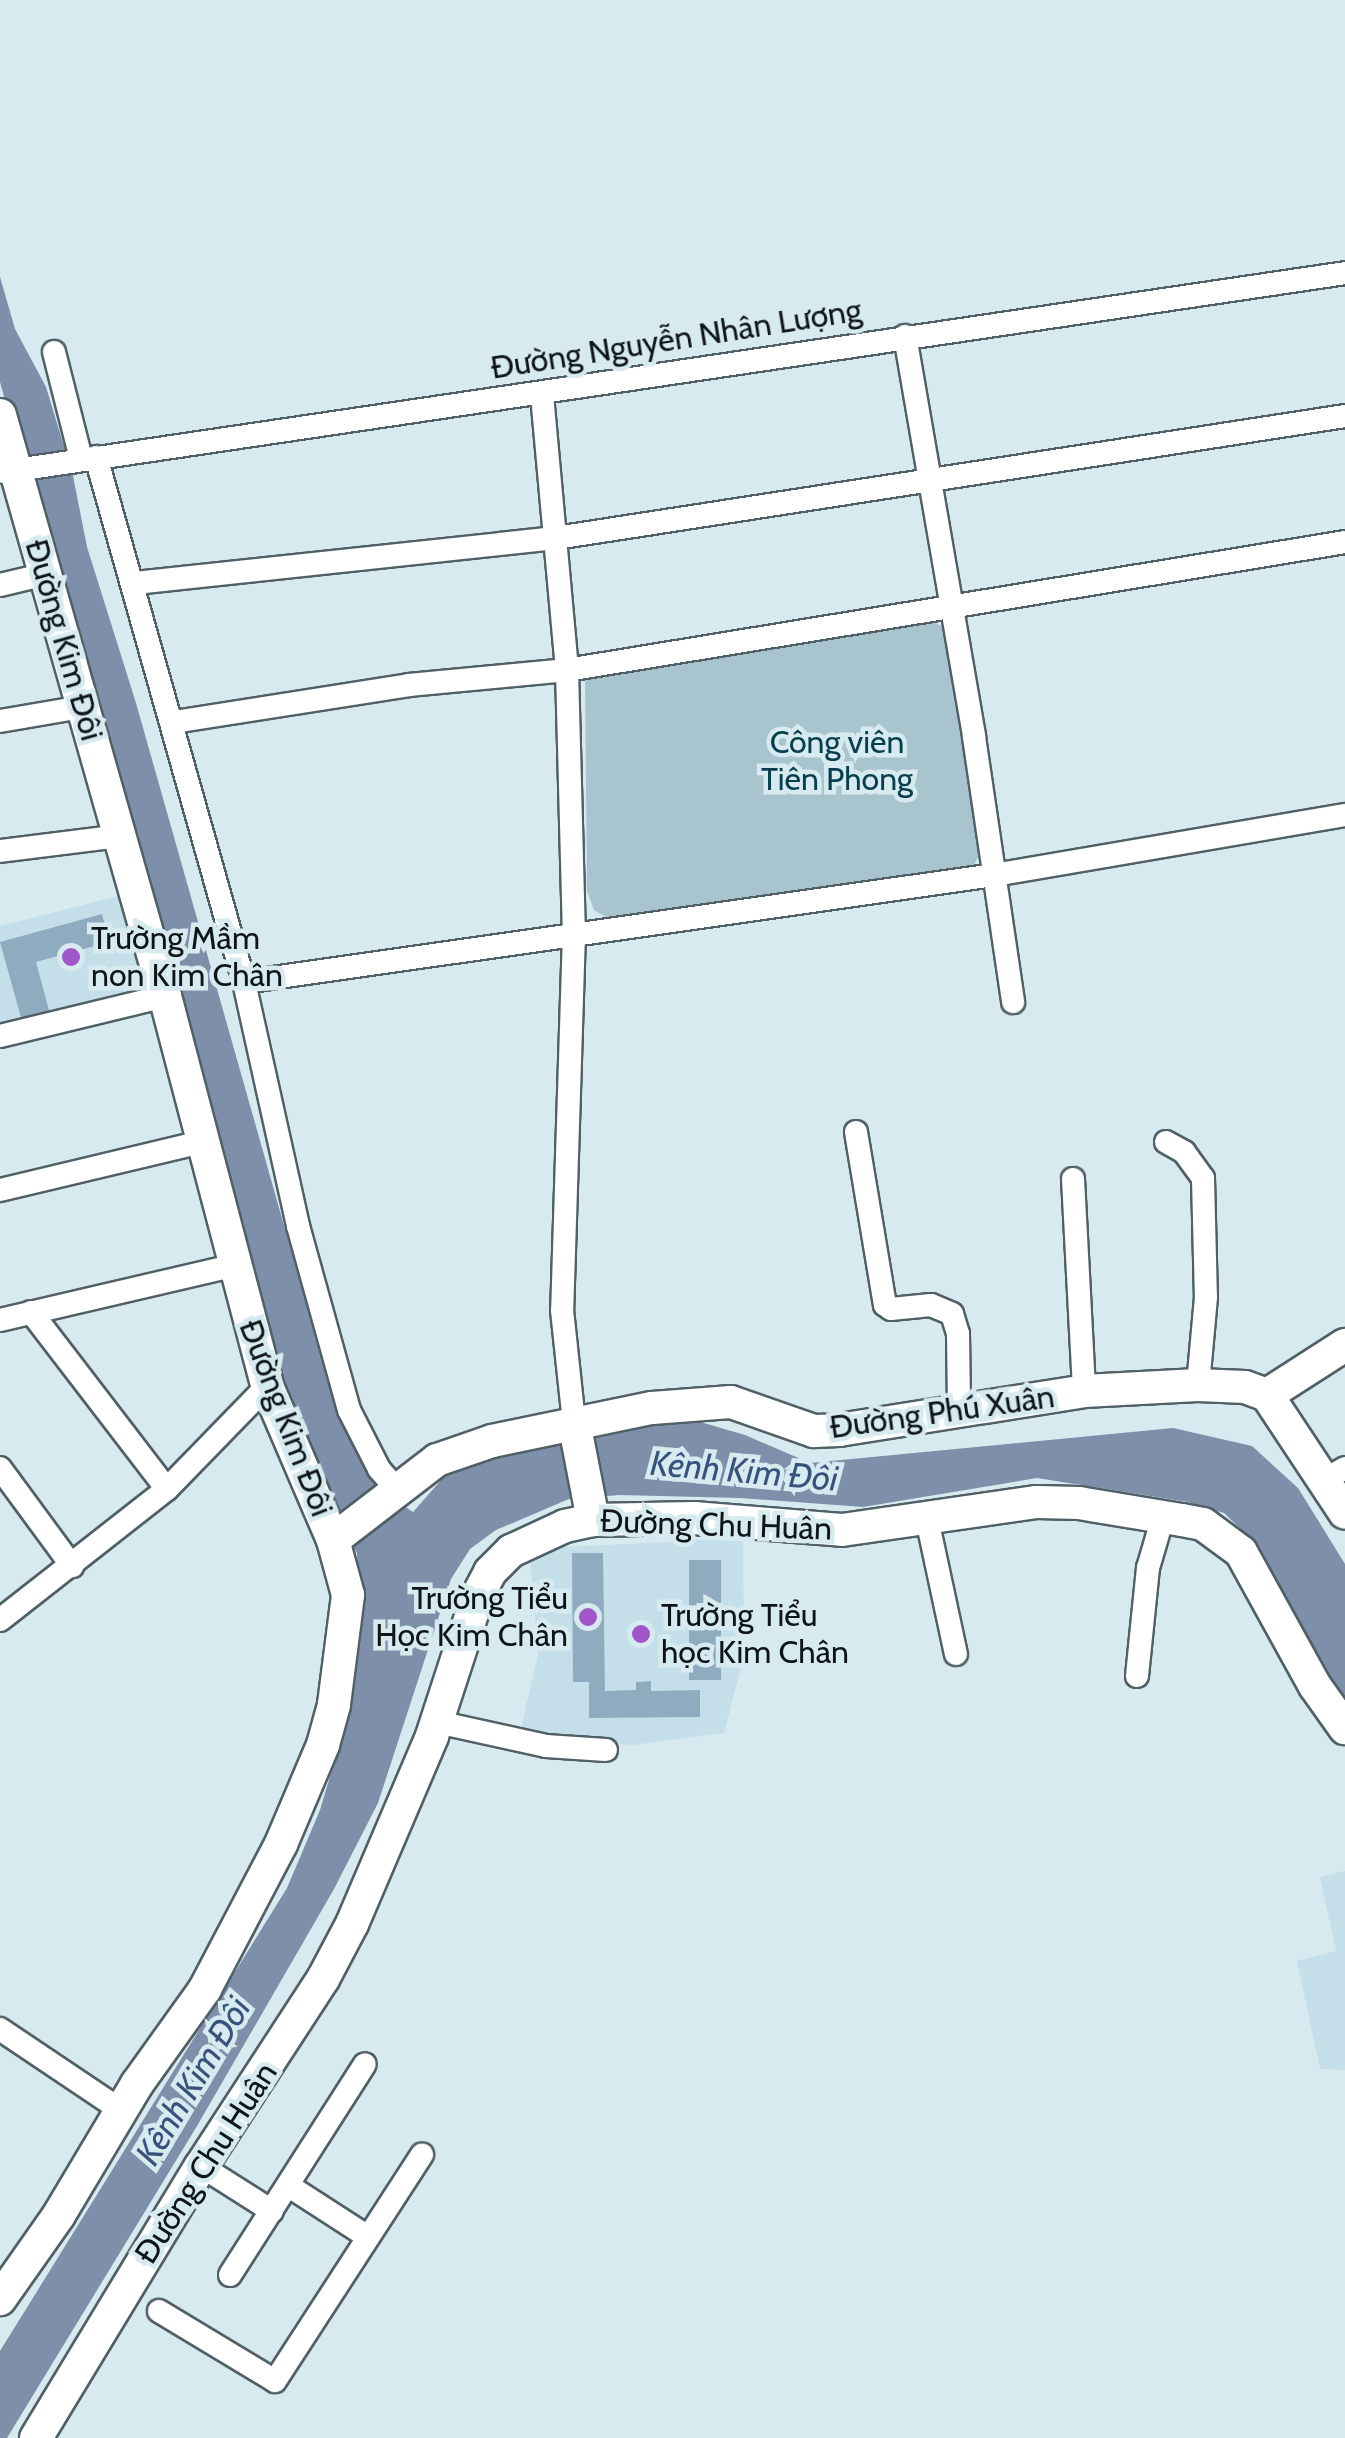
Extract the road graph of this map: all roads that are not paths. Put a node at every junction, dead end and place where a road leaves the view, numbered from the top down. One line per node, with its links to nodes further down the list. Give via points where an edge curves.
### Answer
1 (1345, 272): 2 (street, Đường Nguyễn Nhân Lượng)
2 (905, 336): 4 (street, Đường Nguyễn Nhân Lượng); 9 (street)
3 (54, 352): 7 (street)
4 (542, 395): 7 (street, Đường Nguyễn Nhân Lượng); 10 (street)
5 (0, 416): 8 (street, Đường Kim Đôi)
6 (1345, 416): 9 (street)
7 (80, 460): 8 (street, Đường Nguyễn Nhân Lượng); 13 (street)
8 (17, 469): 12 (street, Đường Kim Đôi)
9 (930, 479): 10 (street); 15 (street)
10 (556, 538): 13 (street); 16 (street)
11 (1345, 542): 15 (street)
12 (46, 574): 14 (street); 17 (street, Đường Kim Đôi)
13 (136, 584): 19 (street)
14 (0, 585)
15 (953, 610): 16 (street); 23 (street)
16 (567, 670): 19 (street, via 409,684); 24 (street)
17 (82, 708): 18 (street); 21 (street, Đường Kim Đôi)
18 (0, 721)
19 (174, 722): 25 (street)
20 (1345, 815): 23 (street)
21 (120, 836): 22 (street); 26 (street, Đường Kim Đôi)
22 (0, 851)
23 (994, 874): 24 (street); 27 (street)
24 (574, 933): 25 (street); 43 (street, via 562,1310)
25 (244, 982): 47 (street, via 298,1226 349,1410)
26 (165, 996): 28 (street); 30 (street, Đường Kim Đôi)
27 (1013, 1002)
28 (0, 1036)
29 (856, 1132): 42 (street, via 885,1305 931,1305 952,1314)
30 (201, 1142): 33 (street); 34 (street, Đường Kim Đôi)
31 (1166, 1142): 38 (street, via 1184,1152 1203,1178 1206,1297)
32 (1073, 1179): 40 (street)
33 (0, 1190)
34 (232, 1266): 35 (street); 39 (street, Đường Kim Đôi)
35 (30, 1312): 36 (street); 46 (street)
36 (0, 1320)
37 (1345, 1344): 41 (street)
38 (1198, 1385): 40 (street, Đường Phú Xuân); 41 (street, Đường Phú Xuân)
39 (267, 1386): 46 (street); 52 (street, Đường Kim Đôi)
40 (1084, 1391): 42 (street, Đường Phú Xuân)
41 (1268, 1395): 45 (street)
42 (958, 1410): 43 (street, Đường Phú Xuân, via 814,1431 717,1400)
43 (574, 1422): 47 (street, Đường Phú Xuân, via 438,1460); 51 (street)
44 (0, 1468): 53 (street)
45 (1336, 1474): 48 (street)
46 (167, 1488): 53 (street)
47 (397, 1490): 52 (street, Đường Phú Xuân)
48 (1345, 1513)
49 (1164, 1516): 50 (street, Đường Chu Huân, via 1037,1502); 56 (street, via 1148,1568); 58 (street, Đường Chu Huân, via 1203,1524 1241,1552)
50 (927, 1519): 51 (street, Đường Chu Huân, via 842,1530 694,1518); 55 (street)
51 (593, 1520): 57 (street, Đường Chu Huân, via 511,1551 490,1572)
52 (339, 1537): 62 (street, Đường Kim Đôi, via 348,1595 323,1745 281,1844 205,1989)
53 (72, 1566): 54 (street)
54 (0, 1620)
55 (956, 1654)
56 (1137, 1676)
57 (436, 1722): 59 (street, via 546,1746); 64 (street, Đường Chu Huân, via 352,1924)
58 (1345, 1728)
59 (606, 1750)
60 (0, 2029): 62 (street)
61 (364, 2064): 65 (street)
62 (122, 2110): 69 (street, Đường Kim Đôi)
63 (422, 2156): 67 (street)
64 (201, 2166): 66 (street); 71 (street, Đường Chu Huân)
65 (289, 2186): 66 (street); 67 (street)
66 (272, 2212): 68 (street)
67 (368, 2237): 70 (street, via 275,2381)
68 (230, 2275)
69 (0, 2299)
70 (158, 2311)
71 (36, 2438)

